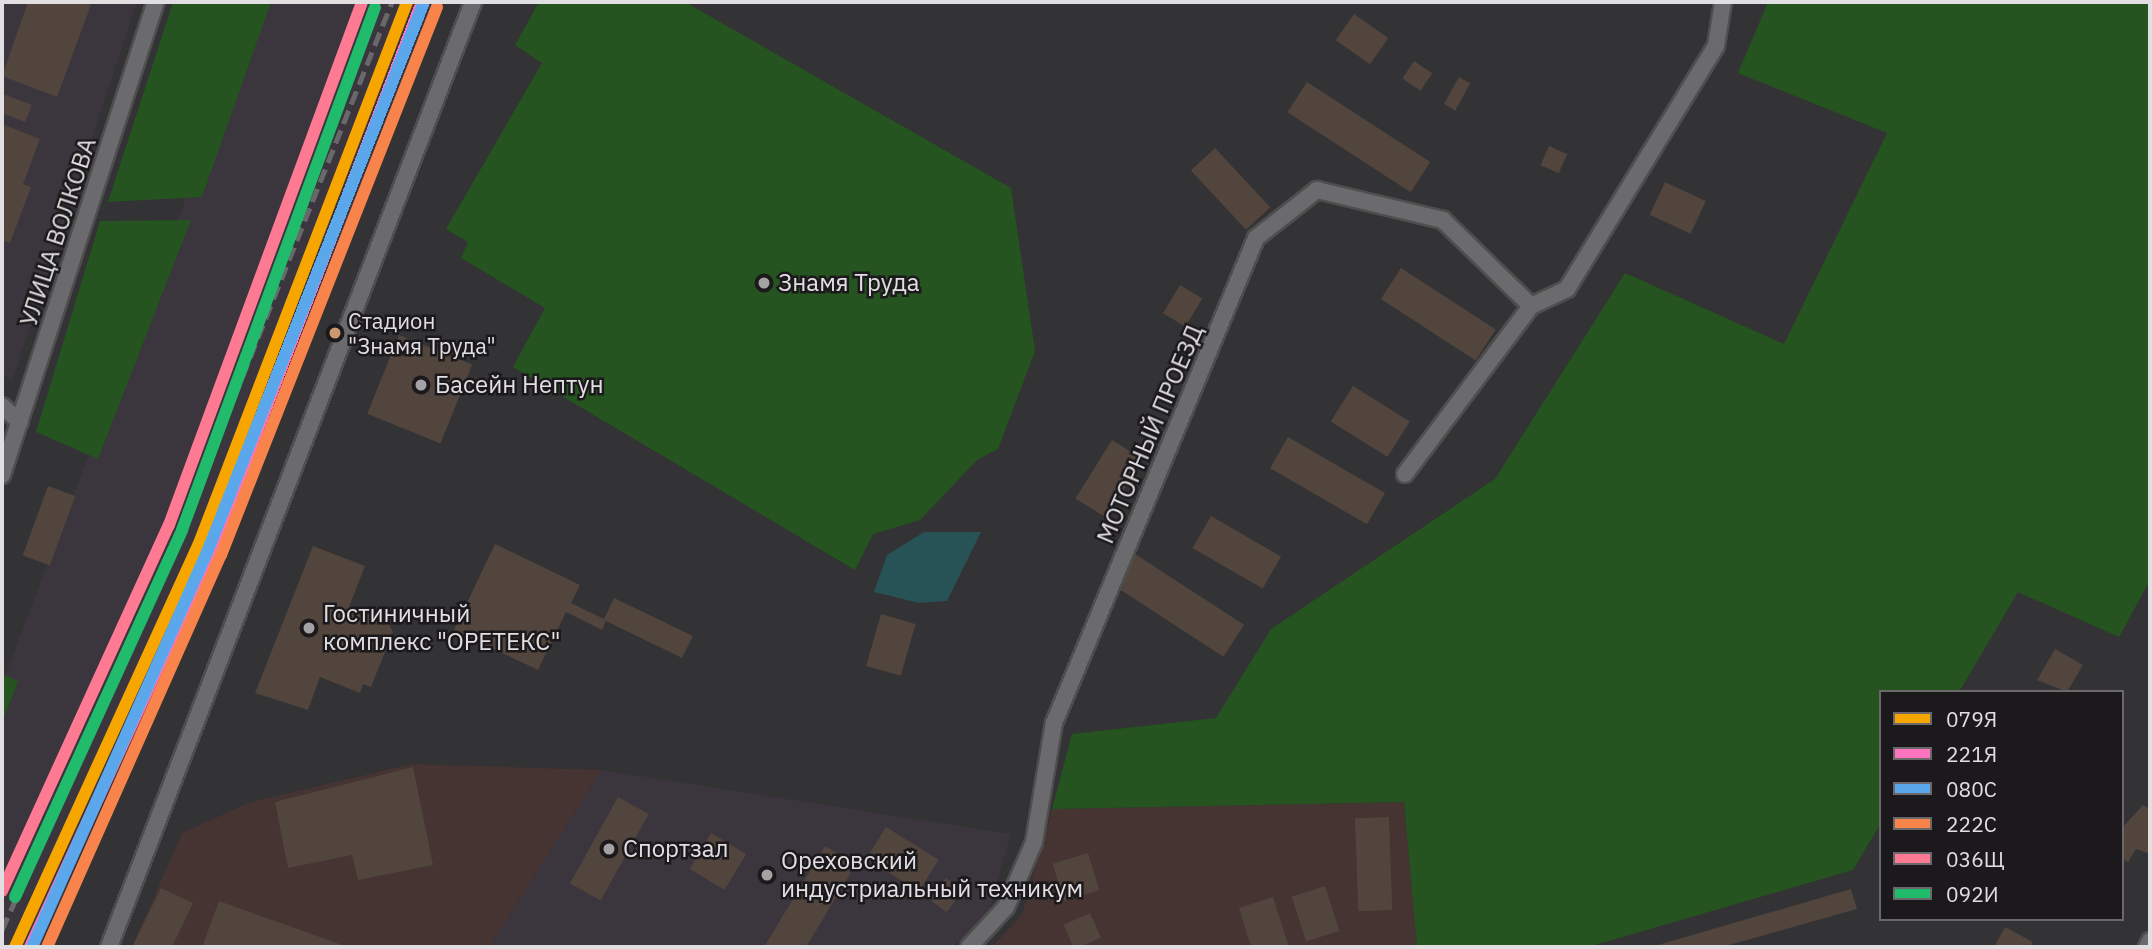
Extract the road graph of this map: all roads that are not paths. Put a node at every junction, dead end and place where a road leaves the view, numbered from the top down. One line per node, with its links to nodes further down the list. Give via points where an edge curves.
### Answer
1 (156, 2): 6 (street, УЛИЦА ВОЛКОВА)
2 (473, 2): 10 (street)
3 (1723, 2): 4 (street, via 1716,46 1567,289)
4 (1531, 306): 7 (street); 11 (street, МОТОРНЫЙ ПРОЕЗД, via 1443,220 1317,190 1256,238 1054,723 1034,842 1006,907)
5 (2, 406): 6 (street)
6 (20, 422): 8 (street, УЛИЦА ВОЛКОВА)
7 (1405, 474)
8 (2, 475)
9 (2150, 941): 12 (street)
10 (110, 947)
11 (969, 947)
12 (2147, 947)

